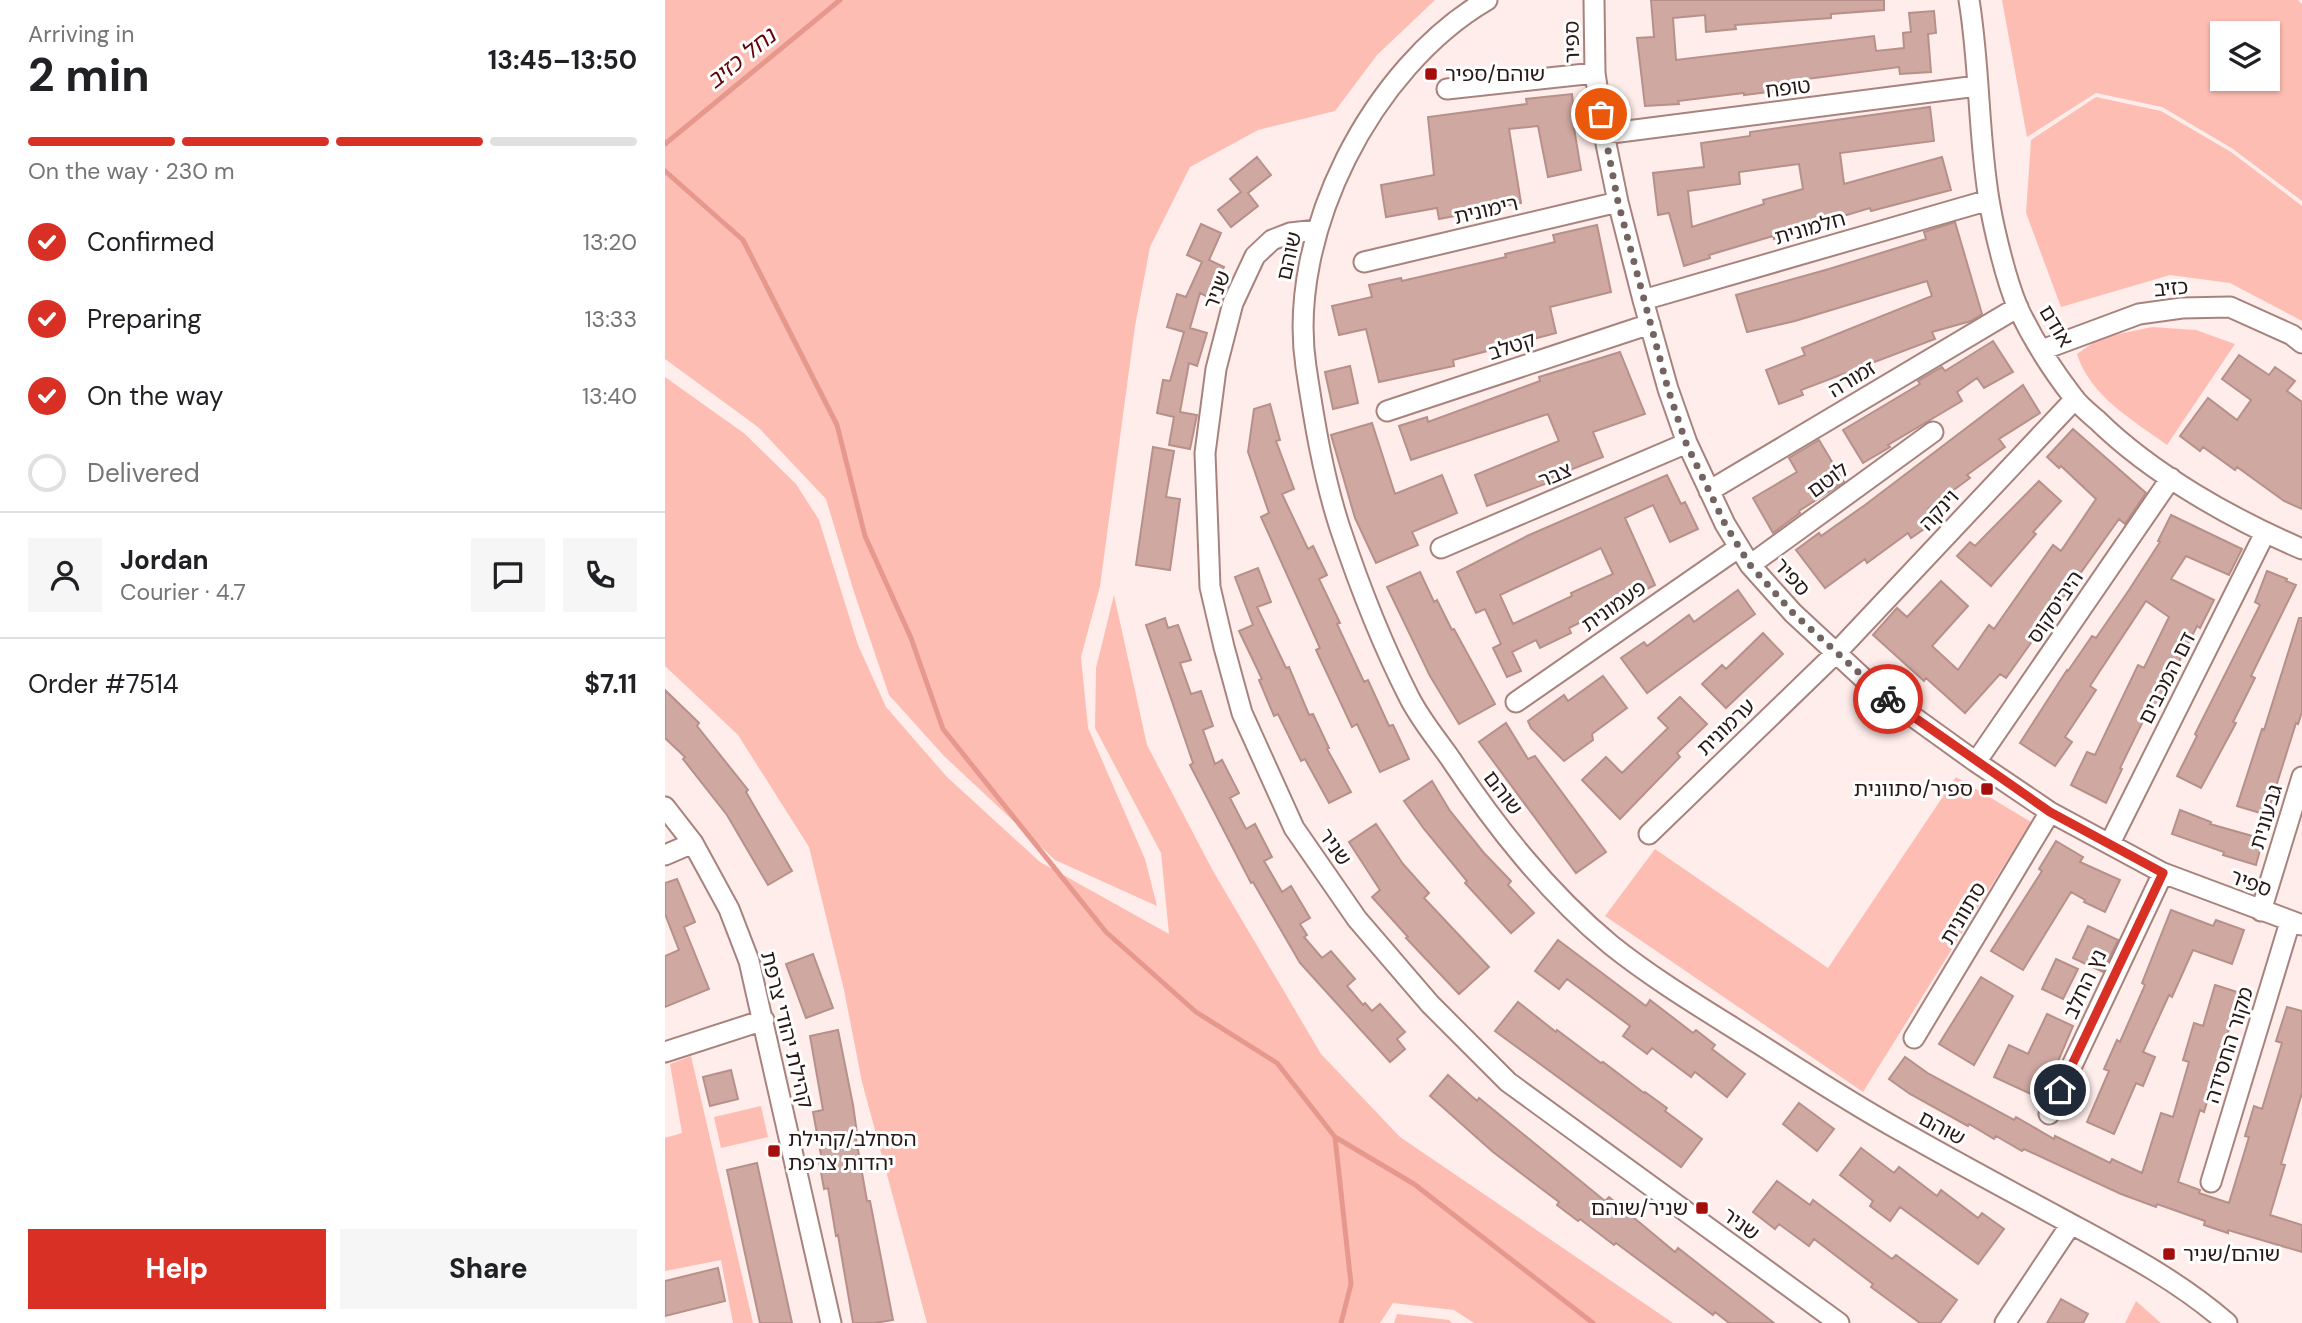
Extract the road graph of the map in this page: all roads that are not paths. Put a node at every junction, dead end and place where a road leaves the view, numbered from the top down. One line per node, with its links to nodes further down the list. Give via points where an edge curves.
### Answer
1 (1487, 0): 10 (street, שוהם, via 1463,14 1381,100 1343,165)
2 (1594, 0): 4 (street, ספיר)
3 (1969, 0): 5 (street, אודם)
4 (1595, 73): 6 (street); 7 (street, ספיר)
5 (1977, 86): 7 (street, טופח); 8 (street, אודם)
6 (1447, 89)
7 (1605, 134): 9 (street, ספיר)
8 (1989, 200): 12 (street, חלמונית); 13 (street, אודם)
9 (1618, 202): 11 (street, רימונית); 12 (street, ספיר)
10 (1317, 230): 46 (street, שוהם, via 1304,292 1302,339 1314,419 1339,524 1375,622 1411,701 1480,803 1543,882 1611,945 1681,995 1908,1135); 48 (street, שניר, via 1281,236 1255,256 1233,303 1216,369 1205,453 1210,587 1224,648 1242,713 1294,828 1366,930 1430,1004 1508,1082)
11 (1364, 262)
12 (1643, 300): 14 (street, ספיר)
13 (2018, 307): 16 (street, אודם); 22 (street, זמורה)
14 (1650, 324): 18 (street, קטלב); 20 (street, ספיר)
15 (2302, 343): 16 (street, כזיב, via 2230,307 2139,314)
16 (2042, 350): 17 (street, אודם)
17 (2075, 399): 21 (street, אודם, via 2123,446); 28 (street, וינקה)
18 (1387, 411)
19 (1933, 432): 27 (street, לוטם)
20 (1686, 443): 22 (street, ספיר); 24 (street, צבר)
21 (2171, 478): 23 (street, אודם); 30 (street, היביסקוס)
22 (1709, 491): 25 (street, ספיר)
23 (2265, 533): 26 (street, אודם); 36 (street, דם המכבים)
24 (1441, 548)
25 (1738, 548): 27 (street, ספיר); 29 (street, פעמונית)
26 (2302, 549)
27 (1750, 565): 28 (street, ספיר)
28 (1836, 653): 30 (street, ספיר, via 1876,690); 34 (street, ערמונית)
29 (1516, 702)
30 (1976, 762): 33 (street, ספיר)
31 (2302, 777): 39 (street, גבעונית)
32 (665, 807): 35 (street, קהילת יהודי צרפת)
33 (2050, 812): 36 (street, ספיר); 42 (street, סתוונית)
34 (1649, 834)
35 (692, 843): 37 (street); 41 (street, קהילת יהודי צרפת, via 729,909)
36 (2109, 843): 38 (street, ספיר)
37 (665, 855)
38 (2163, 873): 39 (street, ספיר); 44 (street, נץ החלב)
39 (2261, 911): 40 (street, ספיר)
40 (2296, 923): 45 (street, מקור החסידה)
41 (764, 1020): 43 (street); 47 (street, קהילת יהודי צרפת)
42 (1915, 1038)
43 (665, 1052)
44 (2049, 1114)
45 (2211, 1182)
46 (2071, 1224): 49 (street); 50 (street, שוהם, via 2176,1283)
47 (831, 1323)
48 (1839, 1323)
49 (2005, 1323)
50 (2227, 1323)

